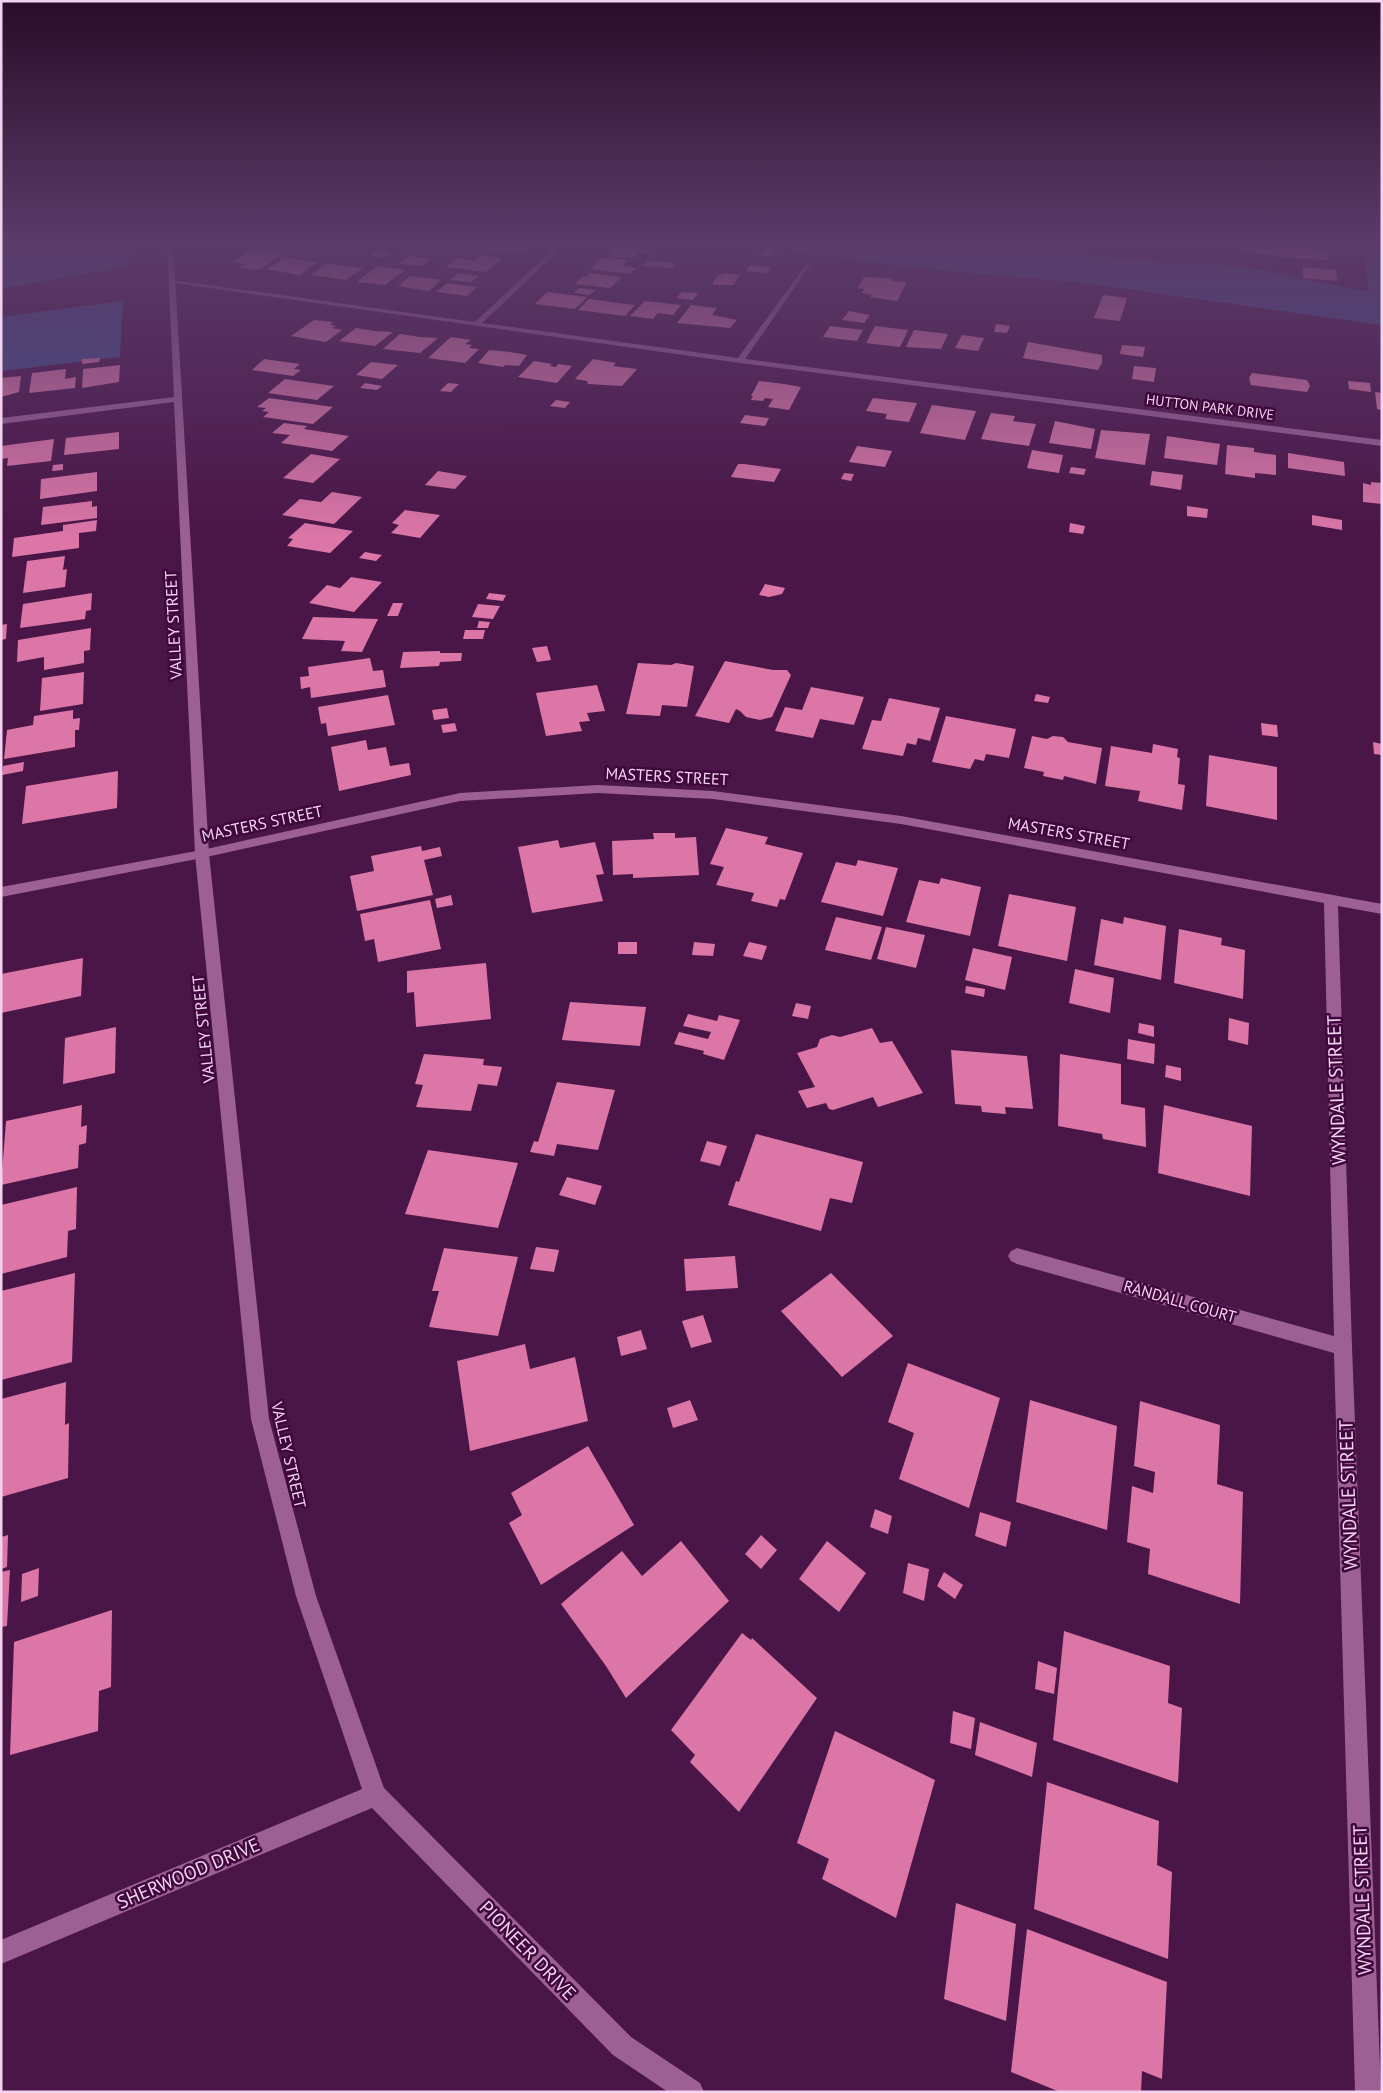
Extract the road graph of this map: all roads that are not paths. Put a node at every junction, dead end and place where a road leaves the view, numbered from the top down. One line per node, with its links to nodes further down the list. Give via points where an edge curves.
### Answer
1 (175, 341): 5 (street, VALLEY STREET)
2 (599, 341): 4 (street, HUTTON PARK DRIVE)
3 (754, 341): 4 (street)
4 (740, 360): 7 (street, HUTTON PARK DRIVE)
5 (178, 399): 6 (street); 8 (street, VALLEY STREET)
6 (1, 421)
7 (1382, 444)
8 (202, 854): 9 (street, MASTERS STREET); 10 (street, MASTERS STREET, via 460,797 598,789 713,794 901,820); 14 (street, VALLEY STREET, via 260,1419 306,1596)
9 (1, 892)
10 (1331, 898): 11 (street, MASTERS STREET); 13 (street, WYNDALE STREET)
11 (1382, 909)
12 (1017, 1256): 13 (street, RANDALL COURT)
13 (1343, 1347): 17 (street, WYNDALE STREET)
14 (375, 1795): 15 (street, SHERWOOD DRIVE); 16 (street, PIONEER DRIVE, via 622,2046)
15 (1, 1952)
16 (691, 2092)
17 (1368, 2092)

